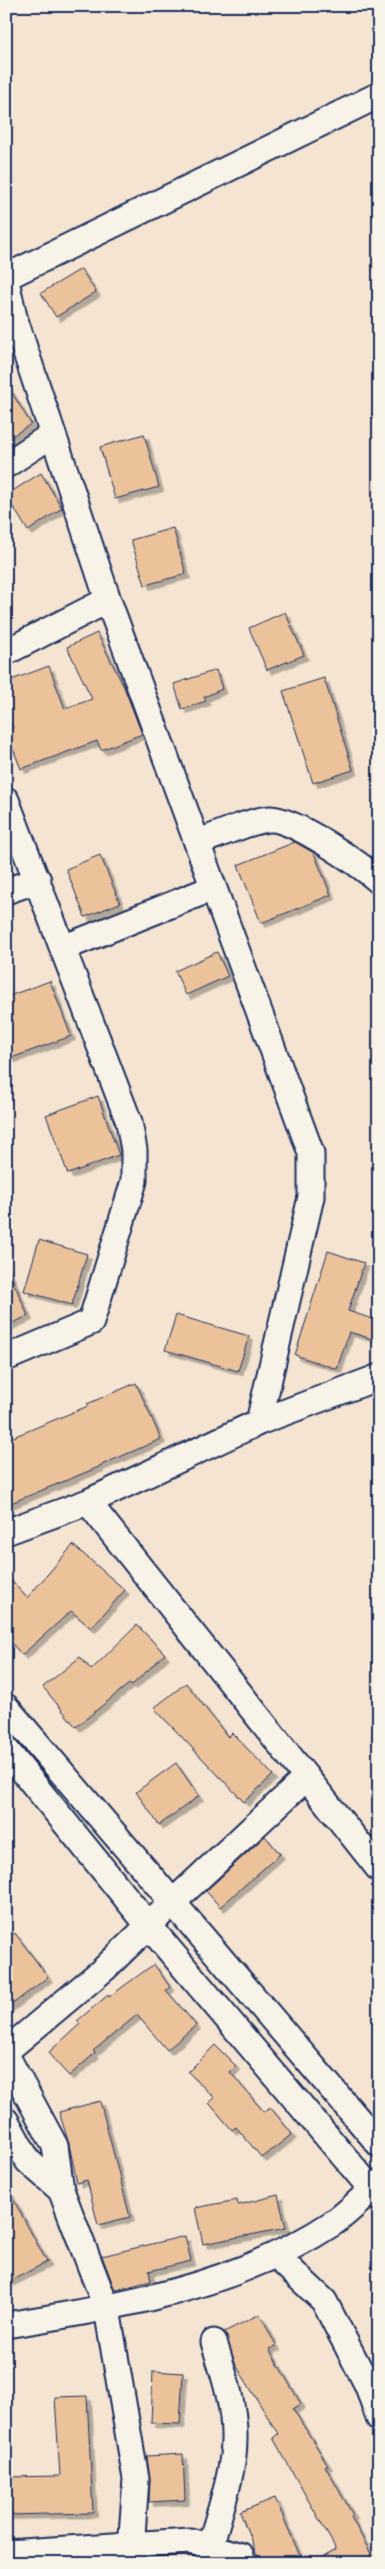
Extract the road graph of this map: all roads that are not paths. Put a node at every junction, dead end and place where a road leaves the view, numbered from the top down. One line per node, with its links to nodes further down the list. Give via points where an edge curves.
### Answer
1 (379, 95): 2 (street)
2 (6, 277)
3 (6, 281): 4 (street, via 14,317)
4 (53, 434): 5 (street); 6 (street)
5 (6, 465)
6 (108, 600): 7 (street); 9 (street)
7 (6, 652)
8 (6, 800): 10 (street)
9 (197, 843): 11 (street, via 263,820 277,819 355,861); 12 (street)
10 (38, 880): 13 (street); 14 (street)
11 (379, 882)
12 (213, 888): 14 (street); 17 (street, via 308,1140 312,1168 311,1197)
13 (6, 891)
14 (64, 948): 15 (street, via 129,1122 134,1150 134,1181 91,1322)
15 (6, 1358)
16 (379, 1376): 17 (street)
17 (259, 1422): 18 (street)
18 (88, 1502): 19 (street); 22 (street)
19 (6, 1532)
20 (6, 1708): 24 (street)
21 (6, 1750): 25 (street)
22 (306, 1778): 23 (street); 24 (street)
23 (379, 1869)
24 (172, 1902): 25 (street); 29 (street)
25 (149, 1926): 26 (street, via 104,1969); 31 (street)
26 (6, 2051)
27 (6, 2056): 30 (street, via 56,2146)
28 (6, 2121): 30 (street, via 28,2161)
29 (379, 2144)
30 (62, 2190): 33 (street)
31 (376, 2190): 32 (street, via 334,2222)
32 (275, 2255): 33 (street, via 260,2263); 36 (street, via 324,2301 368,2386)
33 (108, 2309): 34 (street); 39 (street, via 136,2479)
34 (6, 2325)
35 (214, 2342): 37 (street, via 230,2397 234,2437 231,2464)
36 (379, 2418)
37 (210, 2547): 39 (street, via 190,2541); 40 (street, via 241,2556)
38 (6, 2553): 39 (street)
39 (131, 2554)
40 (243, 2563)

